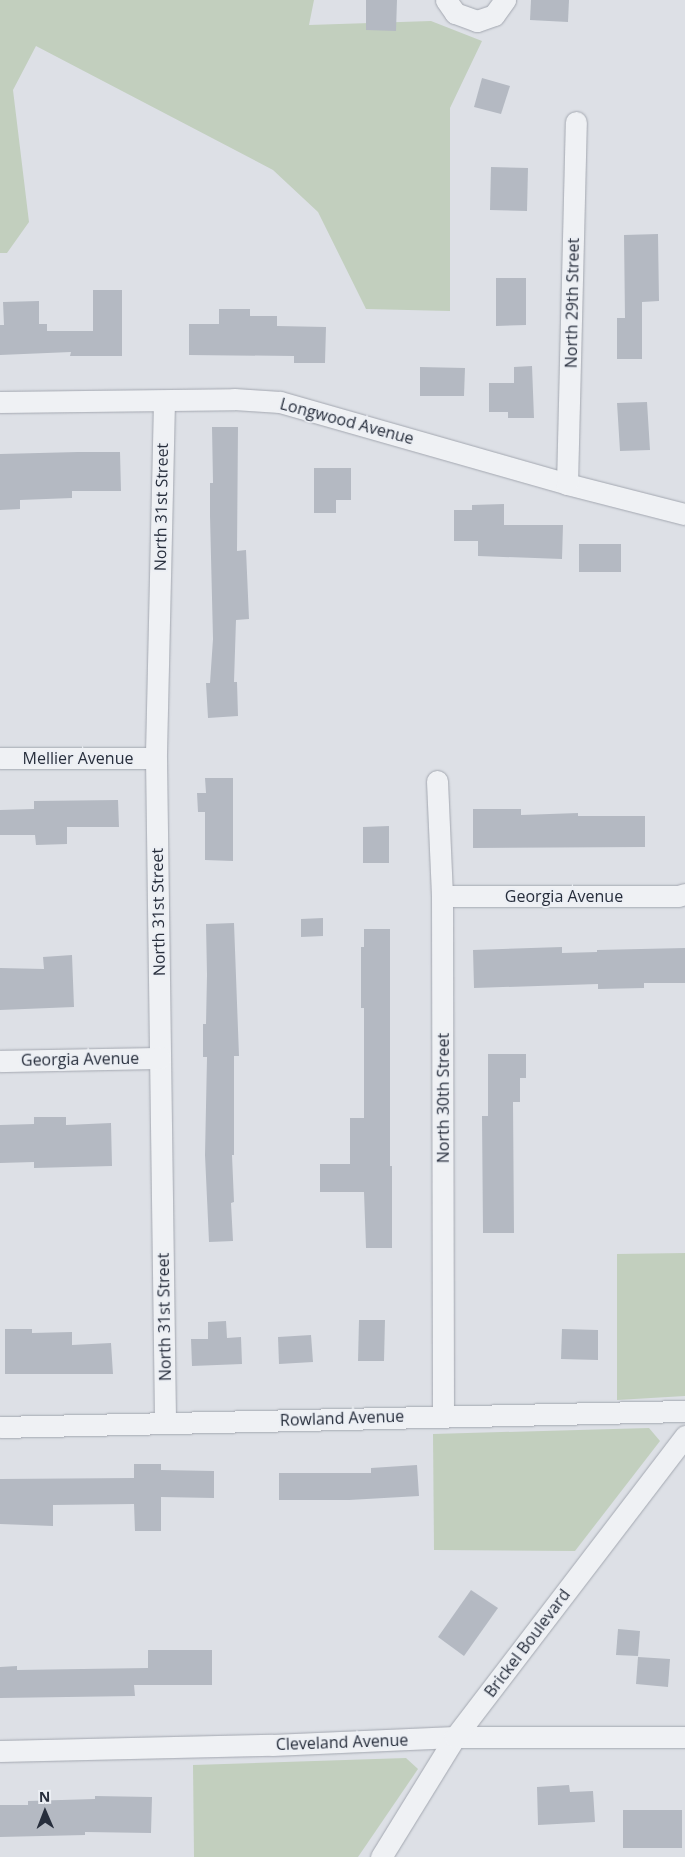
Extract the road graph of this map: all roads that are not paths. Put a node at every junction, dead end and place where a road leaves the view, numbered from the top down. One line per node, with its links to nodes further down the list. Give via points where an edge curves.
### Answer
1 (446, 0): 2 (street, via 455,13 477,21 494,15)
2 (505, 0)
3 (576, 122): 6 (street, North 29th Street)
4 (164, 400): 5 (street, Longwood Avenue); 6 (street, Longwood Avenue, via 234,398 280,402); 9 (street, North 31st Street)
5 (0, 402)
6 (567, 484): 7 (street, Longwood Avenue)
7 (685, 514)
8 (0, 758): 9 (street, Mellier Avenue)
9 (156, 758): 13 (street, North 31st Street)
10 (437, 781): 12 (street, North 30th Street)
11 (685, 894): 12 (street, Georgia Avenue)
12 (442, 896): 16 (street, North 30th Street)
13 (160, 1058): 14 (street, Georgia Avenue); 17 (street, North 31st Street)
14 (0, 1061)
15 (685, 1411): 16 (street, Rowland Avenue)
16 (443, 1415): 17 (street, Rowland Avenue)
17 (165, 1423): 18 (street, Rowland Avenue)
18 (0, 1427)
19 (685, 1436): 20 (street, Brickel Boulevard)
20 (456, 1737): 21 (street, Cleveland Avenue); 22 (street, Cleveland Avenue); 23 (street, Brickel Boulevard)
21 (685, 1737)
22 (0, 1751)
23 (381, 1857)

